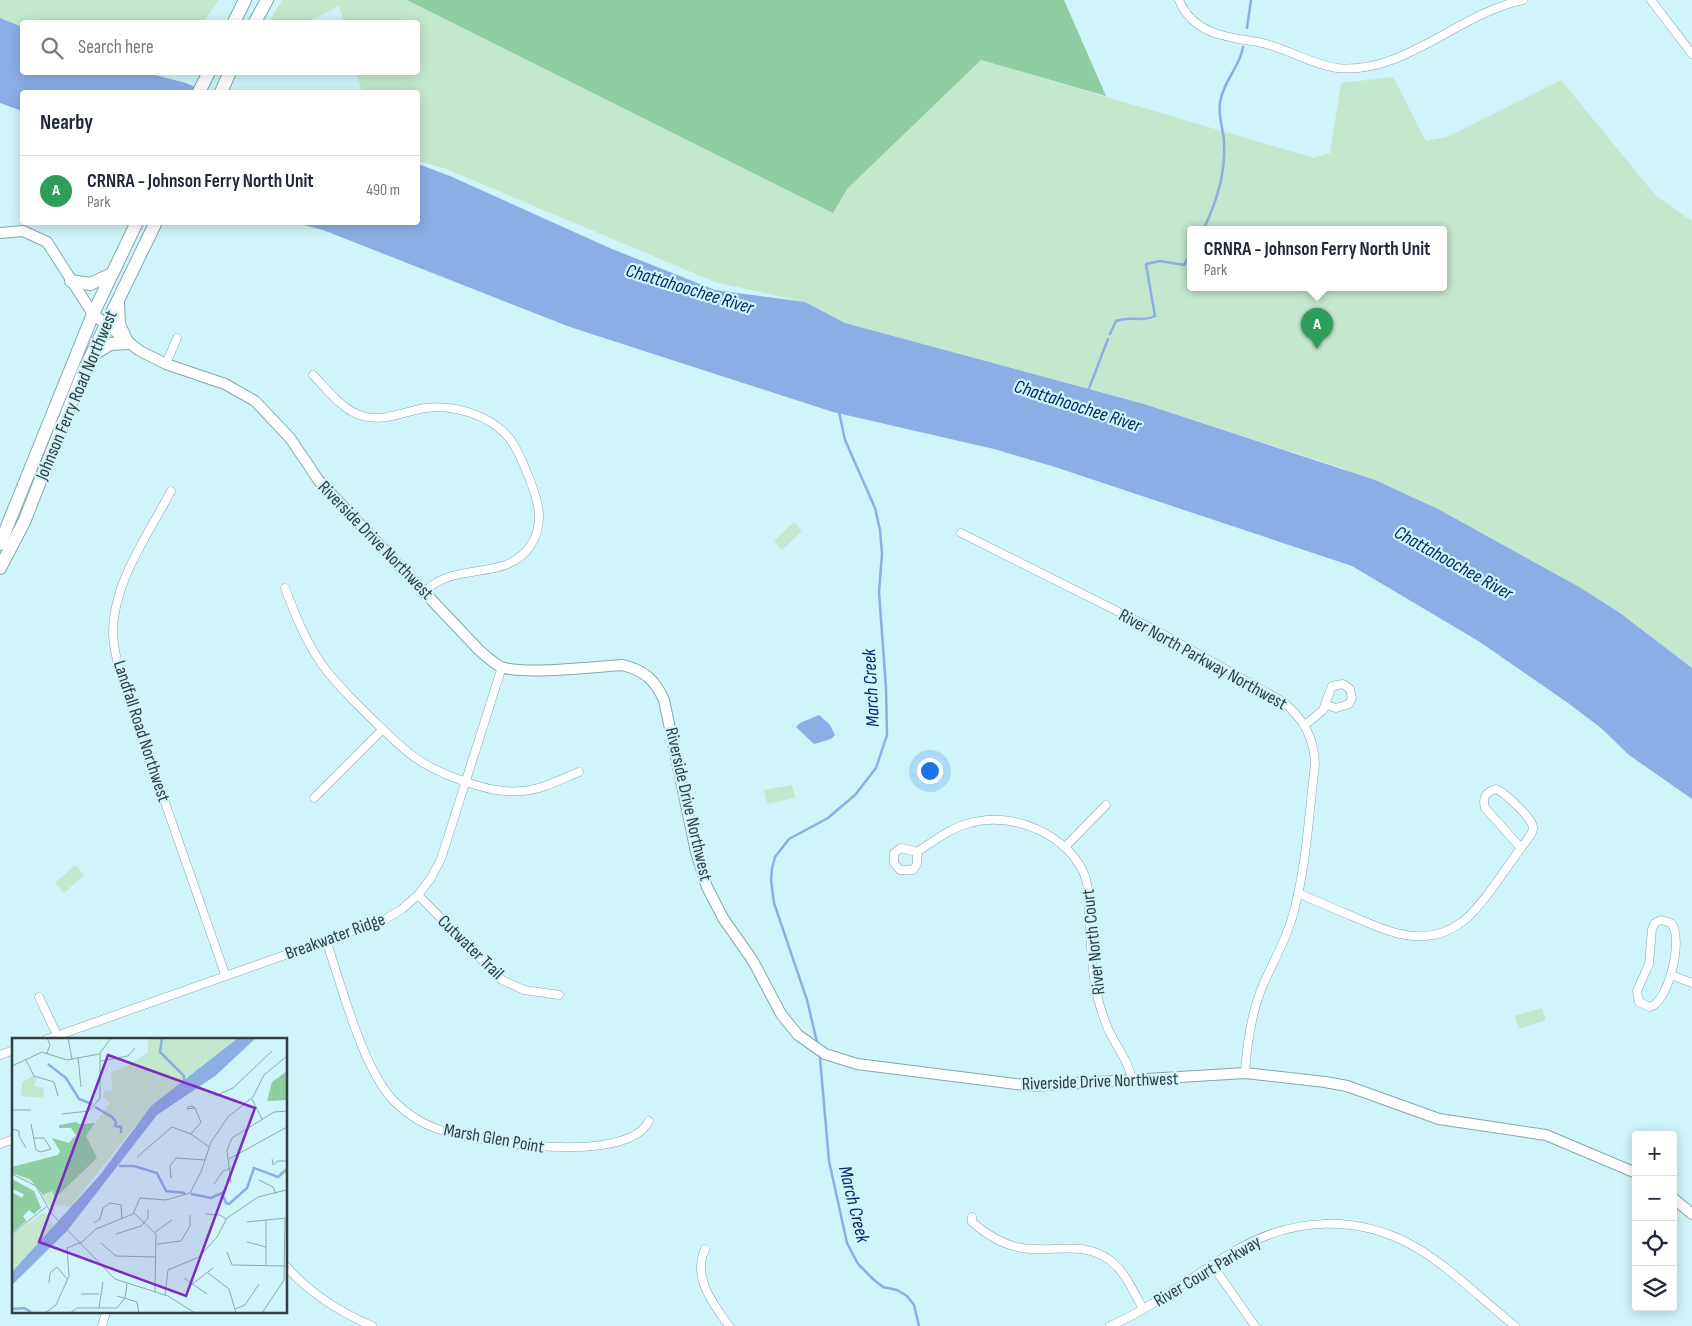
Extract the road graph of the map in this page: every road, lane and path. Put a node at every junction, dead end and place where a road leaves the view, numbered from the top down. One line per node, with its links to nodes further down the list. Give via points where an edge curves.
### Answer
1 (245, 0): 6 (main road)
2 (268, 0): 7 (main road)
3 (1179, 0): 4 (street, via 1188,17 1209,32 1274,46 1326,66 1357,68 1388,61 1481,15)
4 (1523, 0)
5 (1651, 0): 8 (street)
6 (235, 20)
7 (256, 20)
8 (1692, 54)
9 (208, 75): 11 (main road)
10 (229, 76): 12 (main road)
11 (200, 90)
12 (222, 90)
13 (136, 225): 16 (main road, Johnson Ferry Road Northwest)
14 (155, 225): 18 (main road, Johnson Ferry Road Northwest)
15 (0, 233): 17 (street, Riverside Drive Northwest, via 23,231 42,238)
16 (112, 274): 17 (main road, via 90,284); 19 (main road, Johnson Ferry Road Northwest)
17 (71, 280): 19 (street, Riverside Drive Northwest)
18 (118, 299): 20 (main road, Johnson Ferry Road Northwest); 22 (main road, via 119,324)
19 (92, 314): 20 (street, Riverside Drive Northwest); 28 (main road, Johnson Ferry Road Northwest)
20 (105, 325): 22 (street, Riverside Drive Northwest); 23 (main road, Johnson Ferry Road Northwest)
21 (177, 338): 24 (street)
22 (128, 342): 23 (main road, via 110,344); 24 (street, Riverside Drive Northwest)
23 (90, 356): 29 (main road, Johnson Ferry Road Northwest, via 24,522)
24 (166, 364): 31 (street, Riverside Drive Northwest, via 225,384 255,401 290,438 319,481)
25 (313, 375): 31 (street, via 342,404 359,415 382,419 426,408 460,409 496,425 518,451 539,508 538,528 531,545 508,564 445,576)
26 (171, 491): 46 (street, Landfall Road Northwest, via 121,589 114,618 114,646 119,670)
27 (961, 533): 34 (street, River North Parkway Northwest, via 1159,632 1282,701)
28 (0, 544)
29 (0, 568)
30 (285, 588): 35 (street, via 304,636 321,664)
31 (425, 592): 32 (street, Riverside Drive Northwest, via 479,650)
32 (502, 667): 37 (street, Breakwater Ridge); 56 (street, Riverside Drive Northwest, via 529,670 622,665 636,668 658,686 664,700 696,852 707,887 781,1014 798,1036 811,1046 857,1064 1032,1086)
33 (1326, 705): 34 (street)
34 (1305, 724): 43 (street, River North Parkway Northwest, via 1313,743 1315,764)
35 (383, 729): 37 (street, via 422,764); 38 (street)
36 (579, 772): 37 (street, via 523,791 493,790)
37 (466, 782): 44 (street, Breakwater Ridge, via 441,859)
38 (314, 798)
39 (1106, 805): 40 (street)
40 (1066, 846): 42 (street, River North Court, via 1033,828 987,820 954,828); 56 (street, River North Court, via 1086,880 1091,962 1101,1010)
41 (1521, 848): 41 (street, via 1485,808 1484,799 1489,791 1503,792 1532,823 1533,832); 43 (street, via 1462,922 1426,937 1392,934)
42 (917, 852)
43 (1298, 893): 55 (street, River North Parkway Northwest, via 1285,940 1254,1011)
44 (418, 894): 45 (street, Breakwater Ridge, via 384,920); 49 (street, Cutwater Trail, via 502,980 524,990)
45 (326, 940): 46 (street, Breakwater Ridge); 57 (street, Marsh Glen Point, via 374,1073 393,1100 420,1121 454,1133 564,1149 631,1138 642,1132)
46 (224, 974): 51 (street, Breakwater Ridge)
47 (1671, 975): 47 (street, via 1676,930 1671,923 1662,920 1652,929 1649,964 1637,991 1639,1002 1656,1006); 48 (street)
48 (1692, 983)
49 (559, 996)
50 (39, 997): 51 (street)
51 (57, 1036): 52 (street, Breakwater Ridge)
52 (51, 1038)
53 (12, 1051): 54 (street)
54 (0, 1055)
55 (1245, 1073): 56 (street, Riverside Drive Northwest); 60 (street, Riverside Drive Northwest, via 1347,1086 1438,1119 1546,1135)
56 (1132, 1080)
57 (649, 1121)
58 (12, 1140): 59 (street)
59 (0, 1144)
60 (1632, 1171)
61 (1677, 1201): 62 (street)
62 (1692, 1214)
63 (972, 1217): 67 (street, via 972,1222 983,1232 1010,1245 1035,1250 1078,1247 1101,1254 1121,1271)
64 (705, 1249): 69 (street, via 700,1264 702,1280)
65 (1213, 1266): 67 (street, River Court Parkway); 71 (street); 72 (street, River Court Parkway, via 1256,1240 1299,1226 1323,1223 1367,1228 1411,1245 1431,1258)
66 (288, 1268): 68 (street, via 316,1294)
67 (1143, 1309): 70 (street, River Court Parkway)
68 (372, 1326)
69 (729, 1326)
70 (1110, 1326)
71 (1255, 1326)
72 (1515, 1326)

